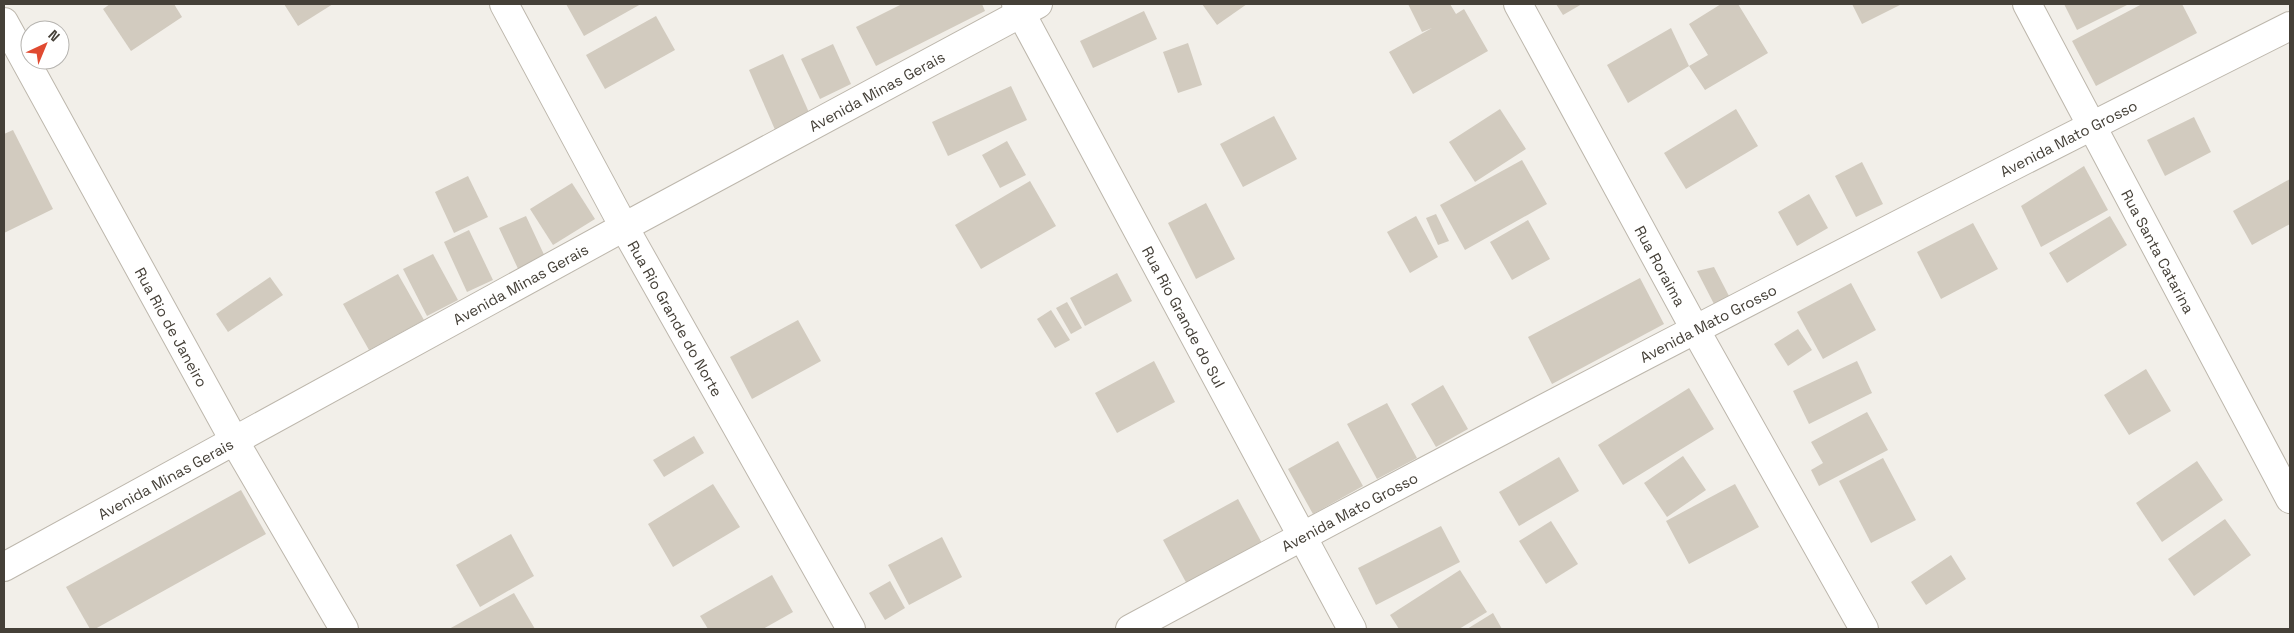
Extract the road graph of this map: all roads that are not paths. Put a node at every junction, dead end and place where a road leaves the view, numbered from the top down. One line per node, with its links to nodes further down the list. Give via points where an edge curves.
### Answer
1 (504, 4): 8 (street, Rua Rio Grande do Norte)
2 (1518, 4): 9 (street, Rua Roraima)
3 (2027, 4): 7 (street, Rua Santa Catarina)
4 (1025, 7): 8 (street, Avenida Minas Gerais); 12 (street, Rua Rio Grande do Sul)
5 (4, 22): 10 (street, Rua Rio de Janeiro)
6 (2290, 26): 7 (street, Avenida Mato Grosso)
7 (2093, 125): 9 (street, Avenida Mato Grosso); 11 (street, Rua Santa Catarina)
8 (624, 227): 10 (street, Avenida Minas Gerais); 15 (street, Rua Rio Grande do Norte)
9 (1696, 331): 12 (street, Avenida Mato Grosso); 18 (street, Rua Roraima)
10 (235, 442): 13 (street, Avenida Minas Gerais); 14 (street, Rua Rio de Janeiro)
11 (2290, 499)
12 (1302, 536): 16 (street, Avenida Mato Grosso); 17 (street, Rua Rio Grande do Sul)
13 (4, 567)
14 (344, 629)
15 (851, 629)
16 (1130, 629)
17 (1352, 629)
18 (1864, 629)

